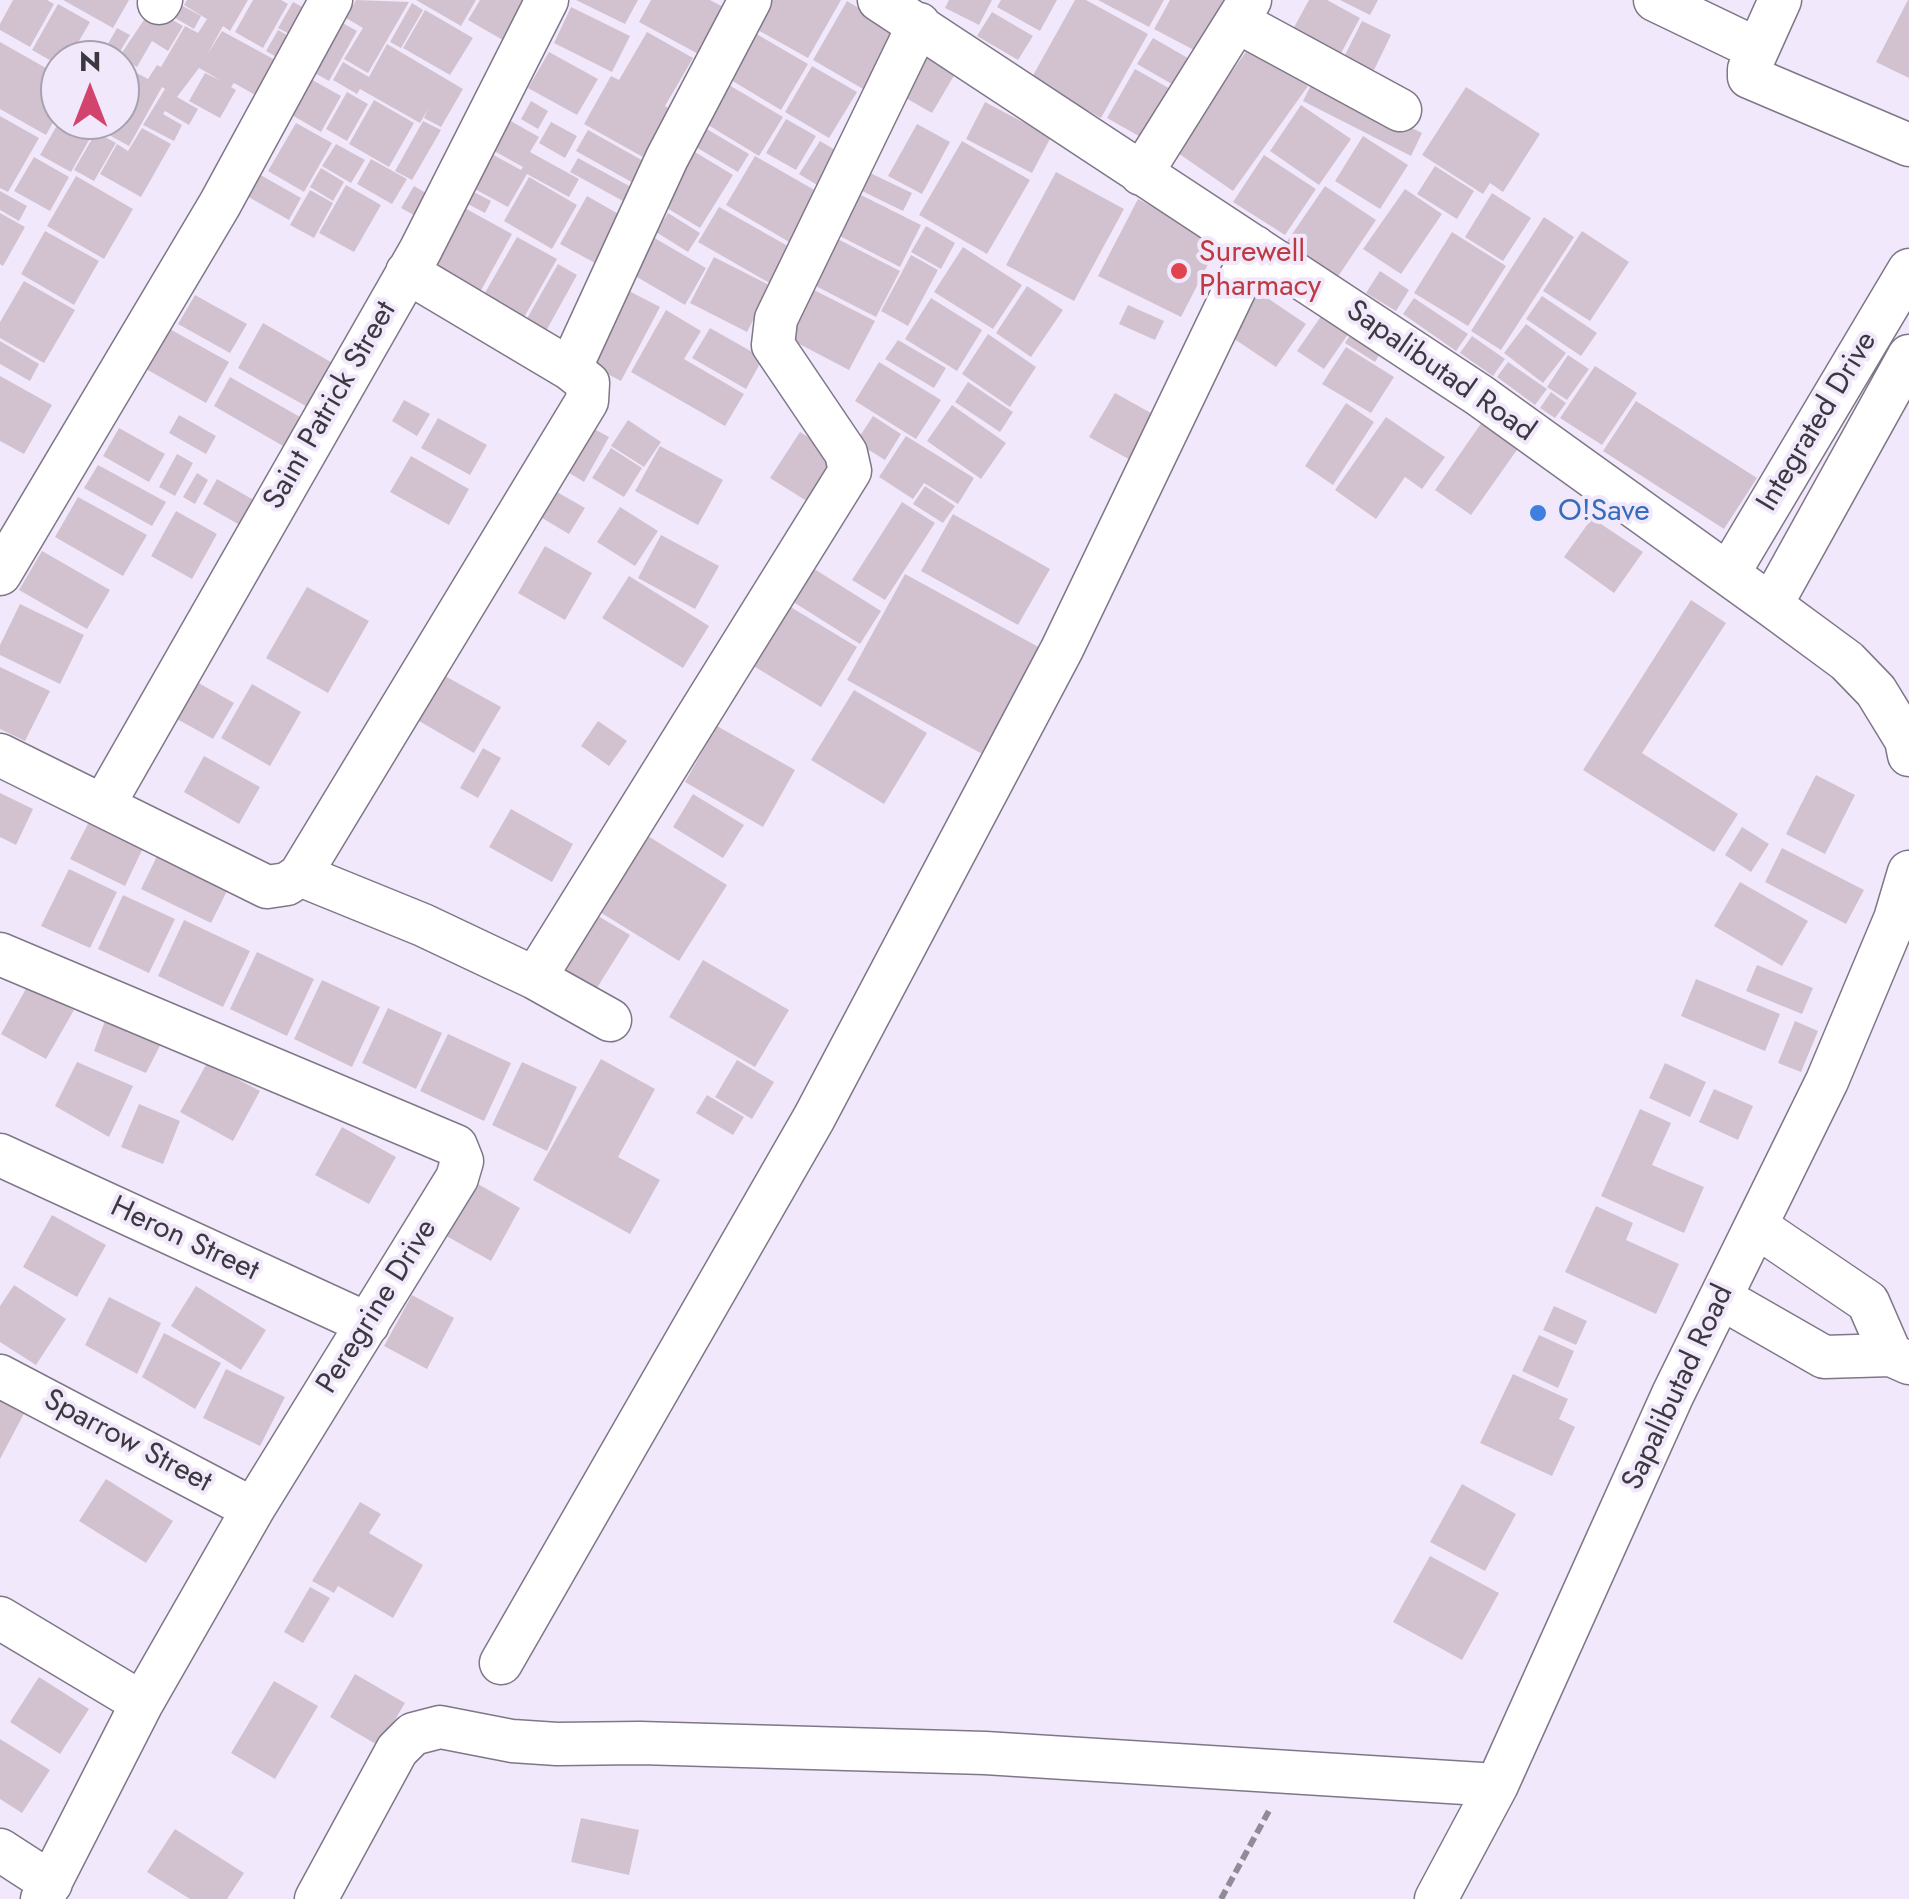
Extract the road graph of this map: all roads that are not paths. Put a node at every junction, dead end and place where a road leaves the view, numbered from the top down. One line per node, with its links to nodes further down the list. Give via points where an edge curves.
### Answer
1 (331, 0): 19 (street, via 220,204)
2 (547, 0): 16 (street, Saint Patrick Street)
3 (750, 0): 18 (street, via 667,158)
4 (879, 0): 9 (street, Sapalibutad Road)
5 (1656, 0): 8 (street)
6 (1780, 0): 10 (street)
7 (1244, 11): 11 (street); 13 (street)
8 (1714, 12): 10 (street)
9 (918, 24): 13 (street, Sapalibutad Road); 29 (street, via 776,319 772,345 846,453 850,471)
10 (1757, 49): 12 (street, via 1749,77)
11 (1400, 110)
12 (1909, 145)
13 (1141, 174): 14 (street, Sapalibutad Road)
14 (1255, 247): 20 (street, Sapalibutad Road, via 1480,395); 39 (street, via 1062,649 833,1084)
15 (1909, 270): 20 (street, Integrated Drive)
16 (408, 272): 18 (street); 25 (street, Saint Patrick Street)
17 (1909, 356): 21 (street, Integrated Drive)
18 (570, 369): 27 (street, via 588,383 587,402)
19 (0, 574)
20 (1728, 574): 21 (street, Sapalibutad Road)
21 (1772, 605): 22 (street, Sapalibutad Road)
22 (1893, 698): 24 (street, Sapalibutad Road)
23 (0, 755): 25 (street)
24 (1909, 756)
25 (102, 806): 27 (street, via 267,887)
26 (1909, 872): 32 (street, Sapalibutad Road, via 1827,1081)
27 (300, 874): 29 (street)
28 (4, 967): 34 (street, Peregrine Drive, via 456,1146 462,1161 457,1178)
29 (534, 978): 30 (street)
30 (610, 1020)
31 (0, 1155): 34 (street, Heron Street)
32 (1756, 1226): 33 (street, Sapalibutad Road); 35 (street, via 1868,1302)
33 (1720, 1298): 35 (street, via 1824,1357); 41 (street, Sapalibutad Road)
34 (368, 1324): 37 (street, Peregrine Drive)
35 (1900, 1359)
36 (0, 1376): 37 (street, Sparrow Street)
37 (254, 1509): 40 (street, Peregrine Drive)
38 (0, 1618): 40 (street)
39 (501, 1663)
40 (142, 1703): 43 (street, Peregrine Drive)
41 (1497, 1785): 44 (street, via 985,1753 542,1743 440,1727 413,1734 397,1750); 45 (street, Sapalibutad Road)
42 (0, 1850): 43 (street)
43 (46, 1891)
44 (316, 1899)
45 (1436, 1899)

